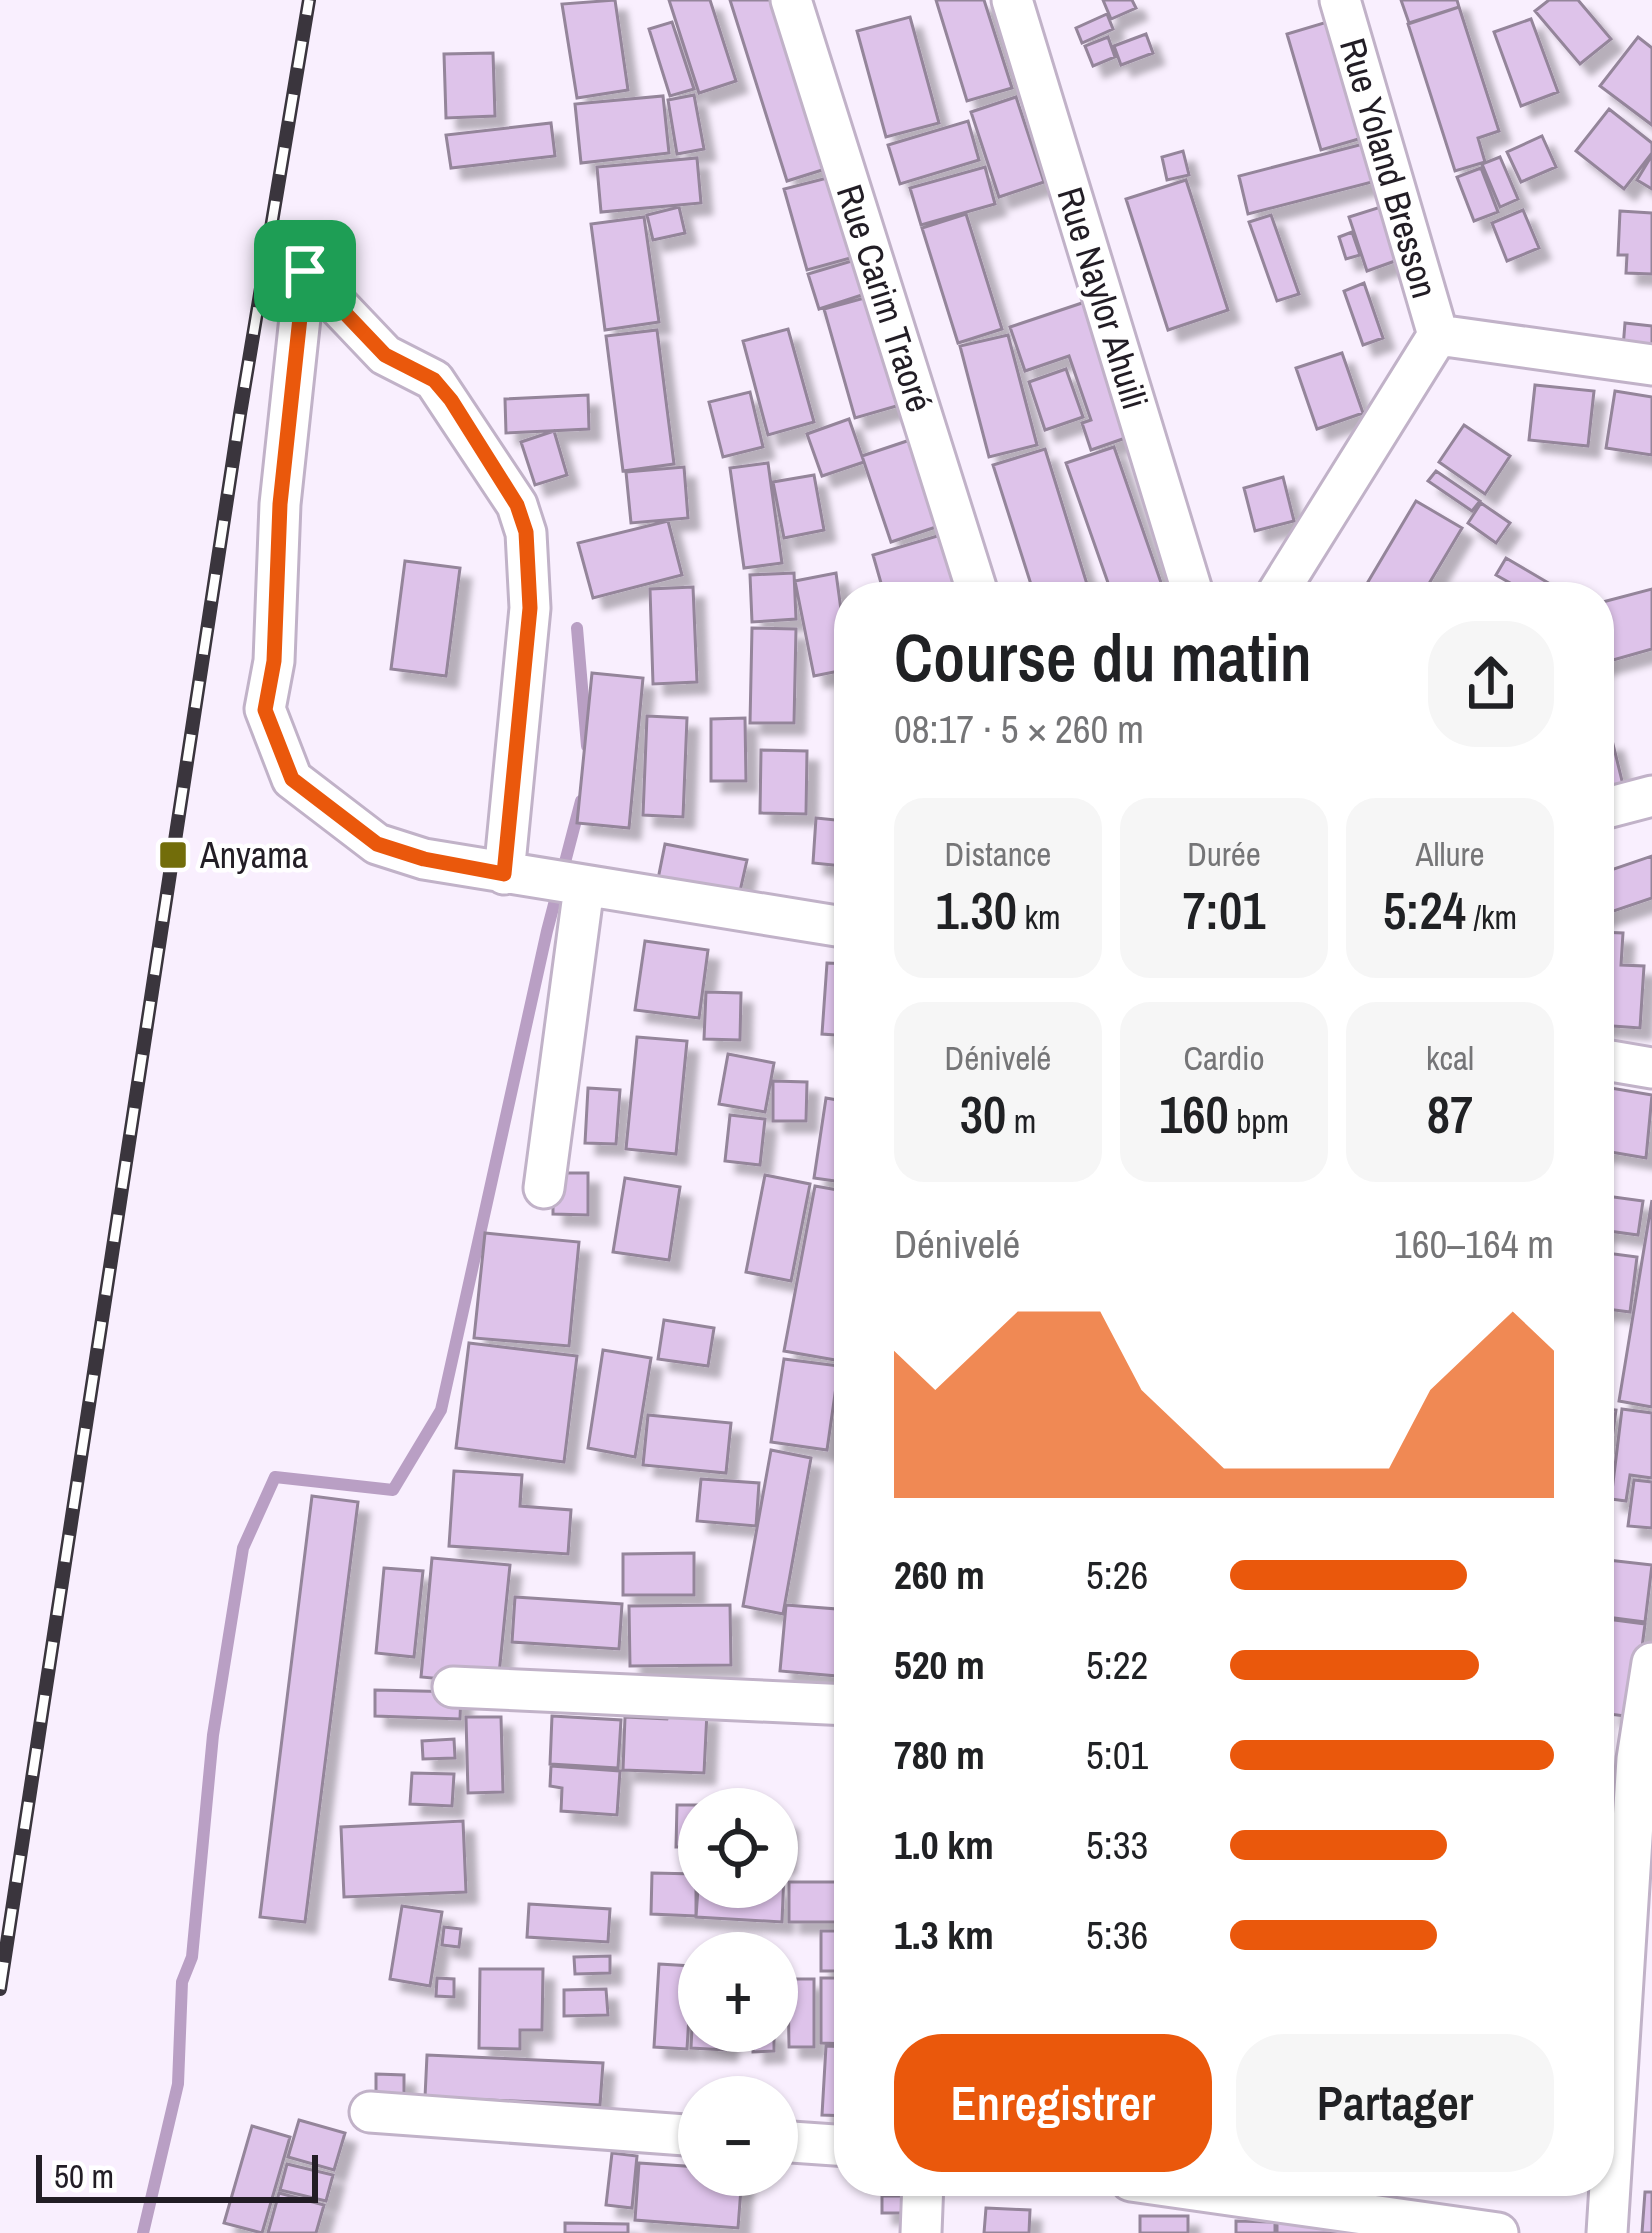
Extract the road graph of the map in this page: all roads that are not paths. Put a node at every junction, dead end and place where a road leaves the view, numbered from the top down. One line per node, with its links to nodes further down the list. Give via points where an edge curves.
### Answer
1 (791, 0): 6 (street, Rue Carim Traoré)
2 (1012, 0): 7 (street, Rue Naylor Ahuili)
3 (1340, 0): 4 (street, Rue Yoland Bresson)
4 (1438, 335): 5 (street, Rue Yoland Bresson); 8 (street)
5 (1652, 365)
6 (974, 582)
7 (1189, 582)
8 (1284, 582)
9 (1652, 796): 10 (street)
10 (1614, 806)
11 (504, 874): 11 (street, via 530,608 526,532 451,400 434,380 385,355 305,271 265,710 292,779 377,844); 12 (street)
12 (584, 887): 13 (street); 16 (street)
13 (834, 926)
14 (1614, 1062): 15 (street)
15 (1652, 1068)
16 (544, 1188)
17 (1652, 1663): 20 (street)
18 (453, 1687): 19 (street)
19 (834, 1704)
20 (1629, 1759): 21 (street)
21 (1614, 2082)
22 (370, 2112): 23 (street)
23 (678, 2134)
24 (798, 2142): 25 (street)
25 (834, 2145)
26 (922, 2196): 29 (street)
27 (1237, 2196): 30 (street)
28 (1609, 2196): 31 (street)
29 (921, 2233)
30 (1498, 2233)
31 (1607, 2233)

